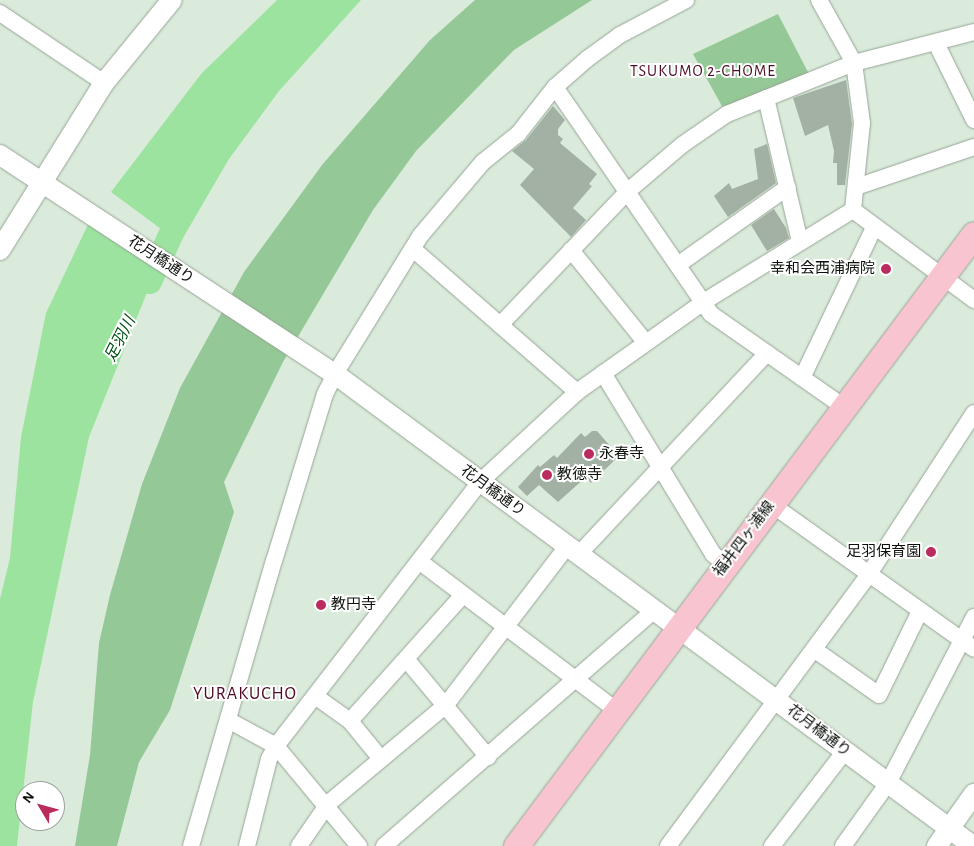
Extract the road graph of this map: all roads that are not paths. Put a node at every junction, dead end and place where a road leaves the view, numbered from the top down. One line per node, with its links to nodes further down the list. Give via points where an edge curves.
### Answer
1 (172, 0): 8 (street)
2 (686, 0): 9 (street, via 620,35)
3 (819, 0): 7 (street)
4 (0, 13): 8 (street)
5 (974, 32): 6 (street)
6 (936, 43): 7 (street); 11 (street)
7 (854, 63): 10 (street); 16 (street, via 862,123)
8 (104, 83): 15 (street)
9 (555, 87): 17 (street); 22 (street, via 518,134 483,162)
10 (766, 98): 14 (street); 17 (street, via 727,114 682,145)
11 (974, 120)
12 (974, 147): 16 (street)
13 (0, 155): 15 (street, 花月橋通り)
14 (788, 186): 21 (street); 25 (street)
15 (46, 187): 23 (street); 32 (street, 花月橋通り)
16 (856, 187): 18 (street)
17 (628, 191): 24 (street); 25 (street)
18 (853, 210): 19 (street); 21 (street)
19 (874, 228): 26 (street); 34 (street)
20 (974, 234): 26 (main road, 福井四ヶ浦線)
21 (800, 242): 28 (street)
22 (413, 249): 29 (street); 32 (street)
23 (0, 250)
24 (571, 250): 29 (street); 30 (street)
25 (679, 264): 28 (street)
26 (942, 276): 27 (street); 36 (main road, 福井四ヶ浦線)
27 (974, 300)
28 (705, 301): 30 (street); 31 (street, via 711,314)
29 (500, 325): 35 (street)
30 (646, 343): 33 (street)
31 (767, 353): 34 (street); 38 (street)
32 (330, 370): 39 (street, 花月橋通り); 59 (street)
33 (603, 373): 35 (street); 38 (street)
34 (802, 378): 36 (street)
35 (576, 392): 39 (street)
36 (844, 407): 40 (main road, 福井四ヶ浦線)
37 (974, 413): 44 (street)
38 (660, 467): 41 (street); 43 (street, via 713,554)
39 (481, 481): 41 (street, 花月橋通り); 42 (street)
40 (771, 504): 43 (main road, 福井四ヶ浦線); 44 (street)
41 (574, 550): 46 (street, 花月橋通り); 49 (street)
42 (419, 561): 45 (street); 55 (street)
43 (726, 565): 50 (main road, 福井四ヶ浦線)
44 (869, 574): 47 (street); 52 (street)
45 (463, 595): 49 (street); 53 (street)
46 (655, 610): 50 (street, 花月橋通り); 54 (street)
47 (920, 611): 51 (street); 52 (street, via 879,694)
48 (974, 617): 51 (street)
49 (506, 628): 54 (street); 57 (street)
50 (678, 628): 56 (street, 花月橋通り); 58 (main road, 福井四ヶ浦線)
51 (968, 644): 65 (street)
52 (815, 650): 56 (street)
53 (406, 659): 57 (street); 60 (street)
54 (576, 681): 58 (street); 63 (street)
55 (315, 696): 60 (street); 61 (street)
56 (778, 700): 62 (street, 花月橋通り); 75 (street)
57 (445, 706): 63 (street); 64 (street)
58 (617, 711): 74 (main road, 福井四ヶ浦線)
59 (228, 720): 61 (street); 69 (street)
60 (350, 721): 64 (street)
61 (276, 746): 67 (street); 70 (street, via 269,759)
62 (845, 751): 65 (street, 花月橋通り); 76 (street)
63 (488, 757): 73 (street)
64 (381, 759): 67 (street)
65 (888, 783): 68 (street, 花月橋通り); 77 (street)
66 (974, 794): 68 (street)
67 (324, 807): 71 (street); 72 (street)
68 (950, 829): 78 (street); 79 (street, 花月橋通り)
69 (191, 846)
70 (246, 846)
71 (299, 846)
72 (359, 846)
73 (384, 846)
74 (516, 846)
75 (668, 846)
76 (772, 846)
77 (844, 846)
78 (937, 846)
79 (973, 846)

